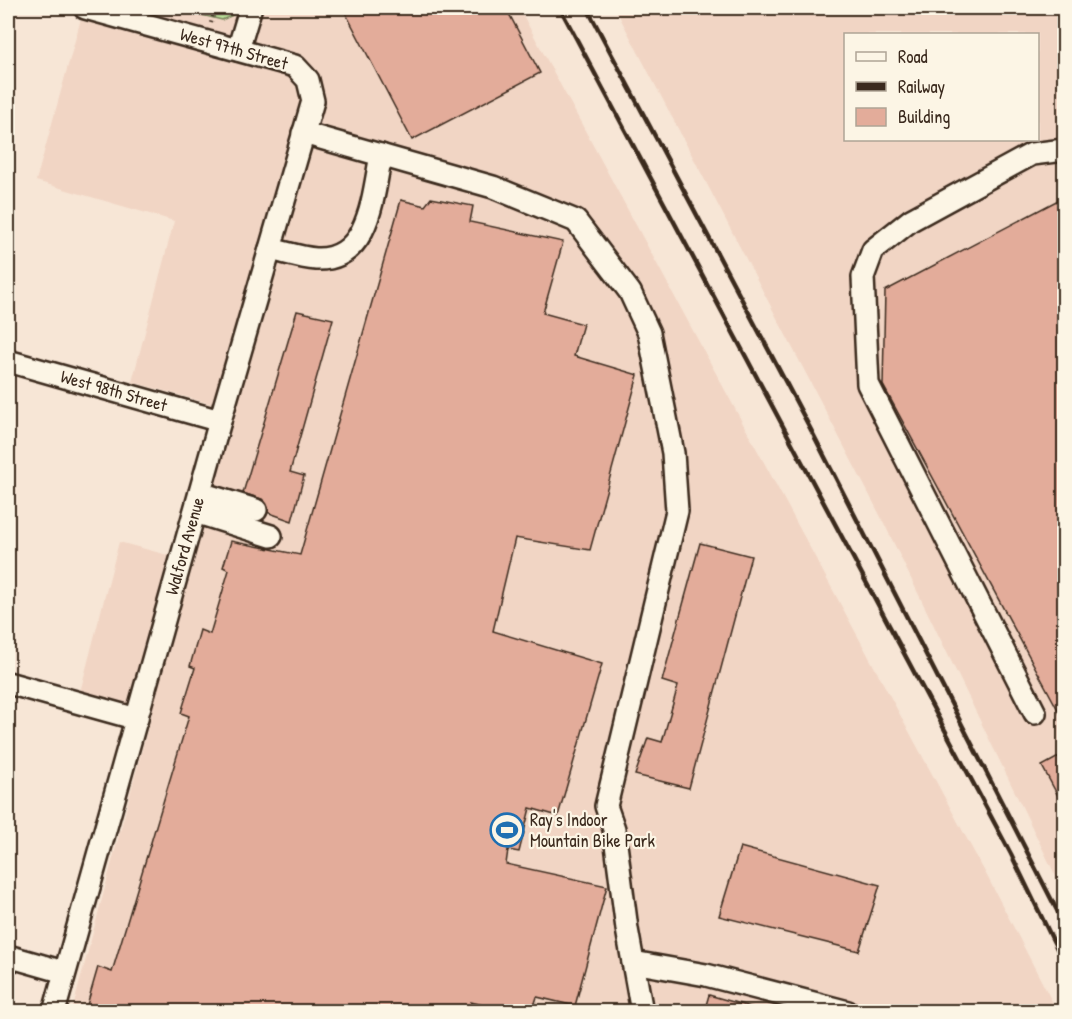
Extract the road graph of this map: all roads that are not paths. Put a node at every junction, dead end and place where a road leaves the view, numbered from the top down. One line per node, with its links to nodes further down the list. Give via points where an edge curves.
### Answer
1 (85, 8): 3 (street, West 97th Street)
2 (250, 9): 3 (street)
3 (238, 50): 4 (street, West 97th Street, via 295,66)
4 (308, 80): 5 (street, Walford Avenue, via 313,101)
5 (303, 133): 7 (street); 8 (street, Walford Avenue)
6 (1065, 150): 15 (street, via 1032,154 911,220 873,250 863,277 868,384)
7 (381, 155): 8 (street, via 367,223 354,245 335,257 315,259); 18 (street, via 493,187 576,220 630,292 649,333 673,453 677,511 606,806 614,830)
8 (270, 249): 10 (street, Walford Avenue)
9 (8, 361): 10 (street, West 98th Street)
10 (220, 421): 11 (street, Walford Avenue)
11 (197, 502): 12 (street); 13 (street); 16 (street, Walford Avenue)
12 (256, 510)
13 (271, 536)
14 (8, 683): 16 (street)
15 (1035, 713)
16 (137, 718): 19 (street, Walford Avenue)
17 (8, 956): 19 (street)
18 (633, 962): 21 (street); 22 (street, via 706,975)
19 (64, 972): 20 (street, Walford Avenue)
20 (54, 1011)
21 (642, 1011)
22 (848, 1011)

